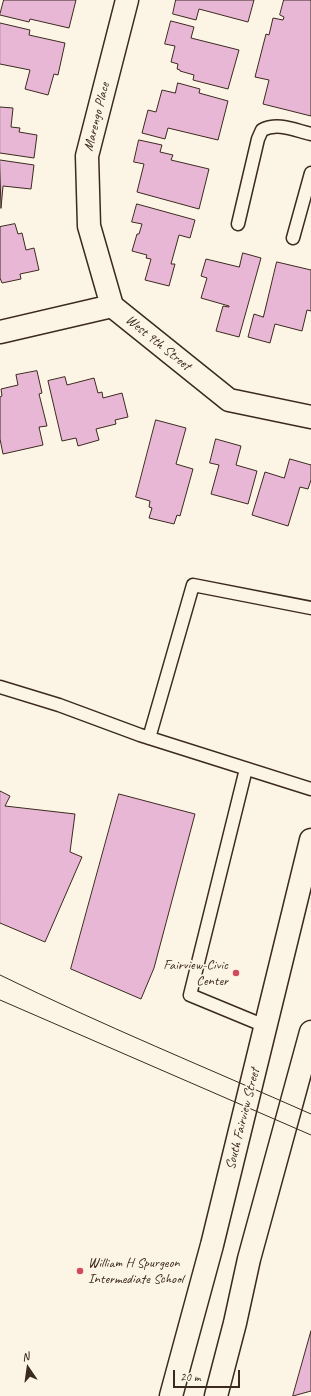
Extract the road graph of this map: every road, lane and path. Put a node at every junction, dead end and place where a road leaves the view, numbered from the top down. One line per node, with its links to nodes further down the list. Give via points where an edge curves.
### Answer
1 (127, 0): 6 (main road, Marengo Place, via 87,156 89,226)
2 (311, 134): 4 (lane, via 278,126 269,126 262,130)
3 (311, 173): 5 (lane)
4 (238, 224)
5 (293, 238)
6 (112, 306): 7 (main road, West 9th Street); 8 (main road, West 9th Street, via 229,400)
7 (0, 332)
8 (311, 417)
9 (311, 608): 11 (lane, via 193,585)
10 (0, 688): 11 (lane, via 59,705)
11 (149, 738): 12 (lane)
12 (246, 769): 13 (lane); 15 (lane, via 190,995)
13 (311, 789)
14 (311, 840): 15 (main road, South Fairview Street)
15 (265, 1026): 17 (main road, South Fairview Street, via 212,1245)
16 (311, 1032): 18 (main road, via 249,1259)
17 (171, 1396)
18 (216, 1396)

